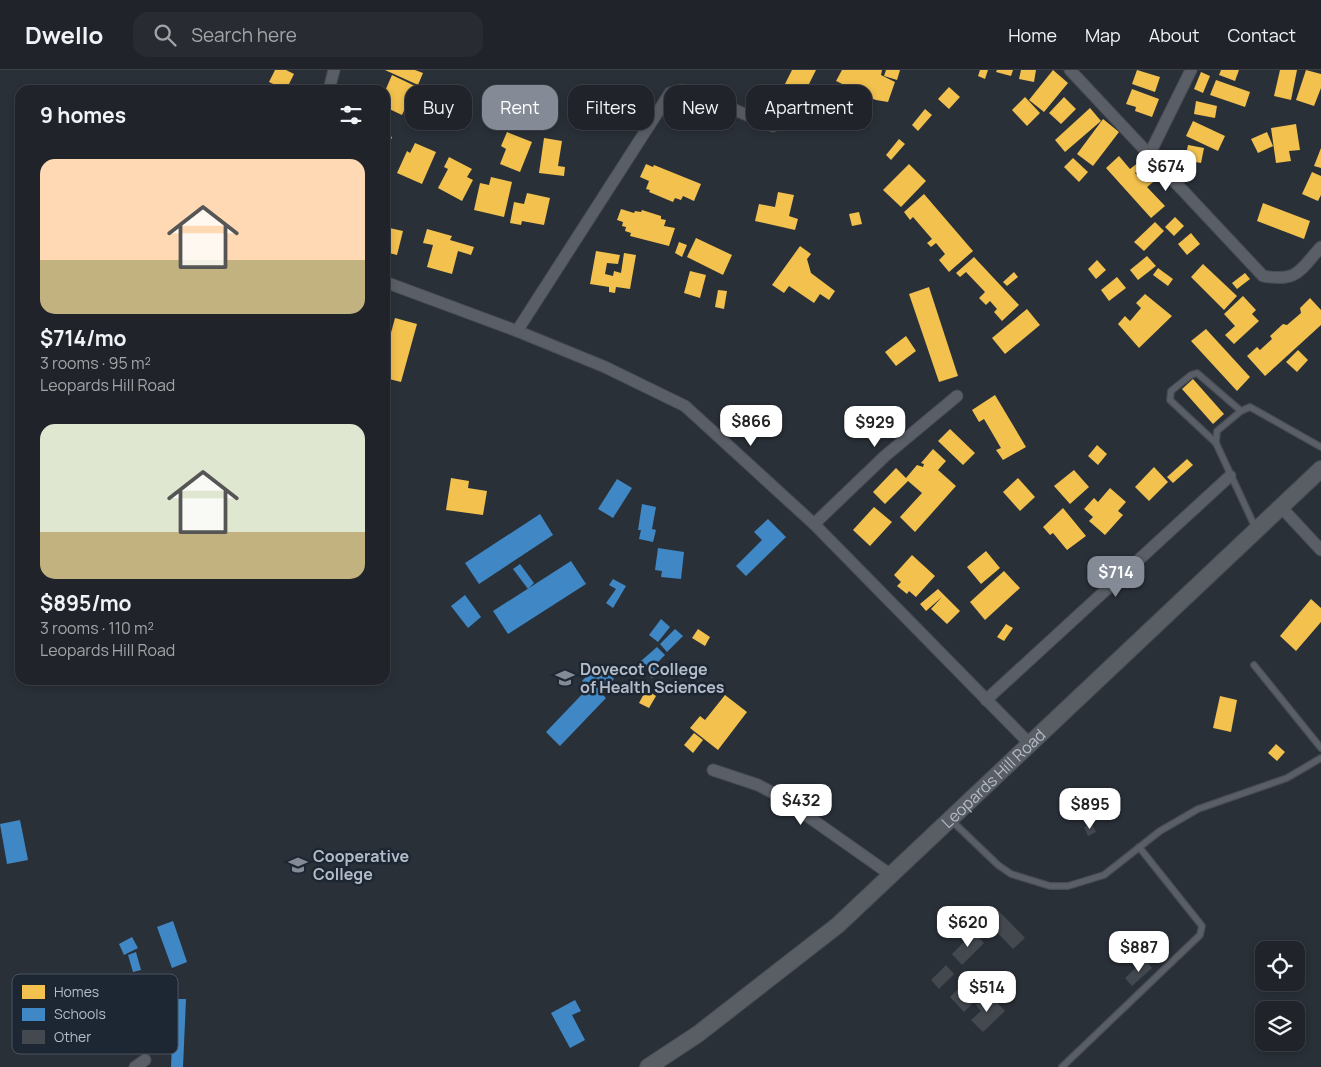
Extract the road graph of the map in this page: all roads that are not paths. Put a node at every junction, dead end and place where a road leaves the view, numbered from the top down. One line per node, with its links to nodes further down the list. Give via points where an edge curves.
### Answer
1 (334, 70): 4 (street)
2 (1070, 70): 6 (street)
3 (1190, 70): 6 (street)
4 (330, 85)
5 (746, 114): 9 (street, via 695,93 681,90 670,93)
6 (1149, 155): 7 (street, via 1263,276 1283,280 1297,274)
7 (1321, 247)
8 (390, 284): 9 (street)
9 (517, 331): 17 (street, via 605,367 685,406)
10 (957, 396): 17 (street, via 885,456)
11 (1240, 411): 12 (lane, via 1218,431); 12 (lane, via 1197,373 1171,391 1170,400); 13 (lane, via 1253,407)
12 (1216, 443): 15 (lane)
13 (1321, 447)
14 (1321, 470): 16 (main road, Leopards Hill Road)
15 (1230, 476): 18 (lane); 21 (street)
16 (1281, 507): 18 (main road, Leopards Hill Road); 19 (street)
17 (814, 524): 21 (street)
18 (1256, 530): 22 (main road, Leopards Hill Road)
19 (1321, 550)
20 (1254, 665): 23 (lane)
21 (986, 700): 22 (street)
22 (1029, 743): 26 (main road, Leopards Hill Road)
23 (1321, 748)
24 (1321, 758): 27 (lane, via 1287,778 1198,809)
25 (713, 770): 28 (street, via 758,785 779,796)
26 (949, 818): 27 (lane, via 1004,870 1050,886 1068,886 1104,876); 28 (main road, Leopards Hill Road)
27 (1139, 847): 32 (lane, via 1202,926 1200,935)
28 (891, 875): 31 (main road, Leopards Hill Road, via 818,943 698,1034)
29 (145, 1060): 30 (street)
30 (135, 1067)
31 (648, 1067)
32 (1062, 1067)

